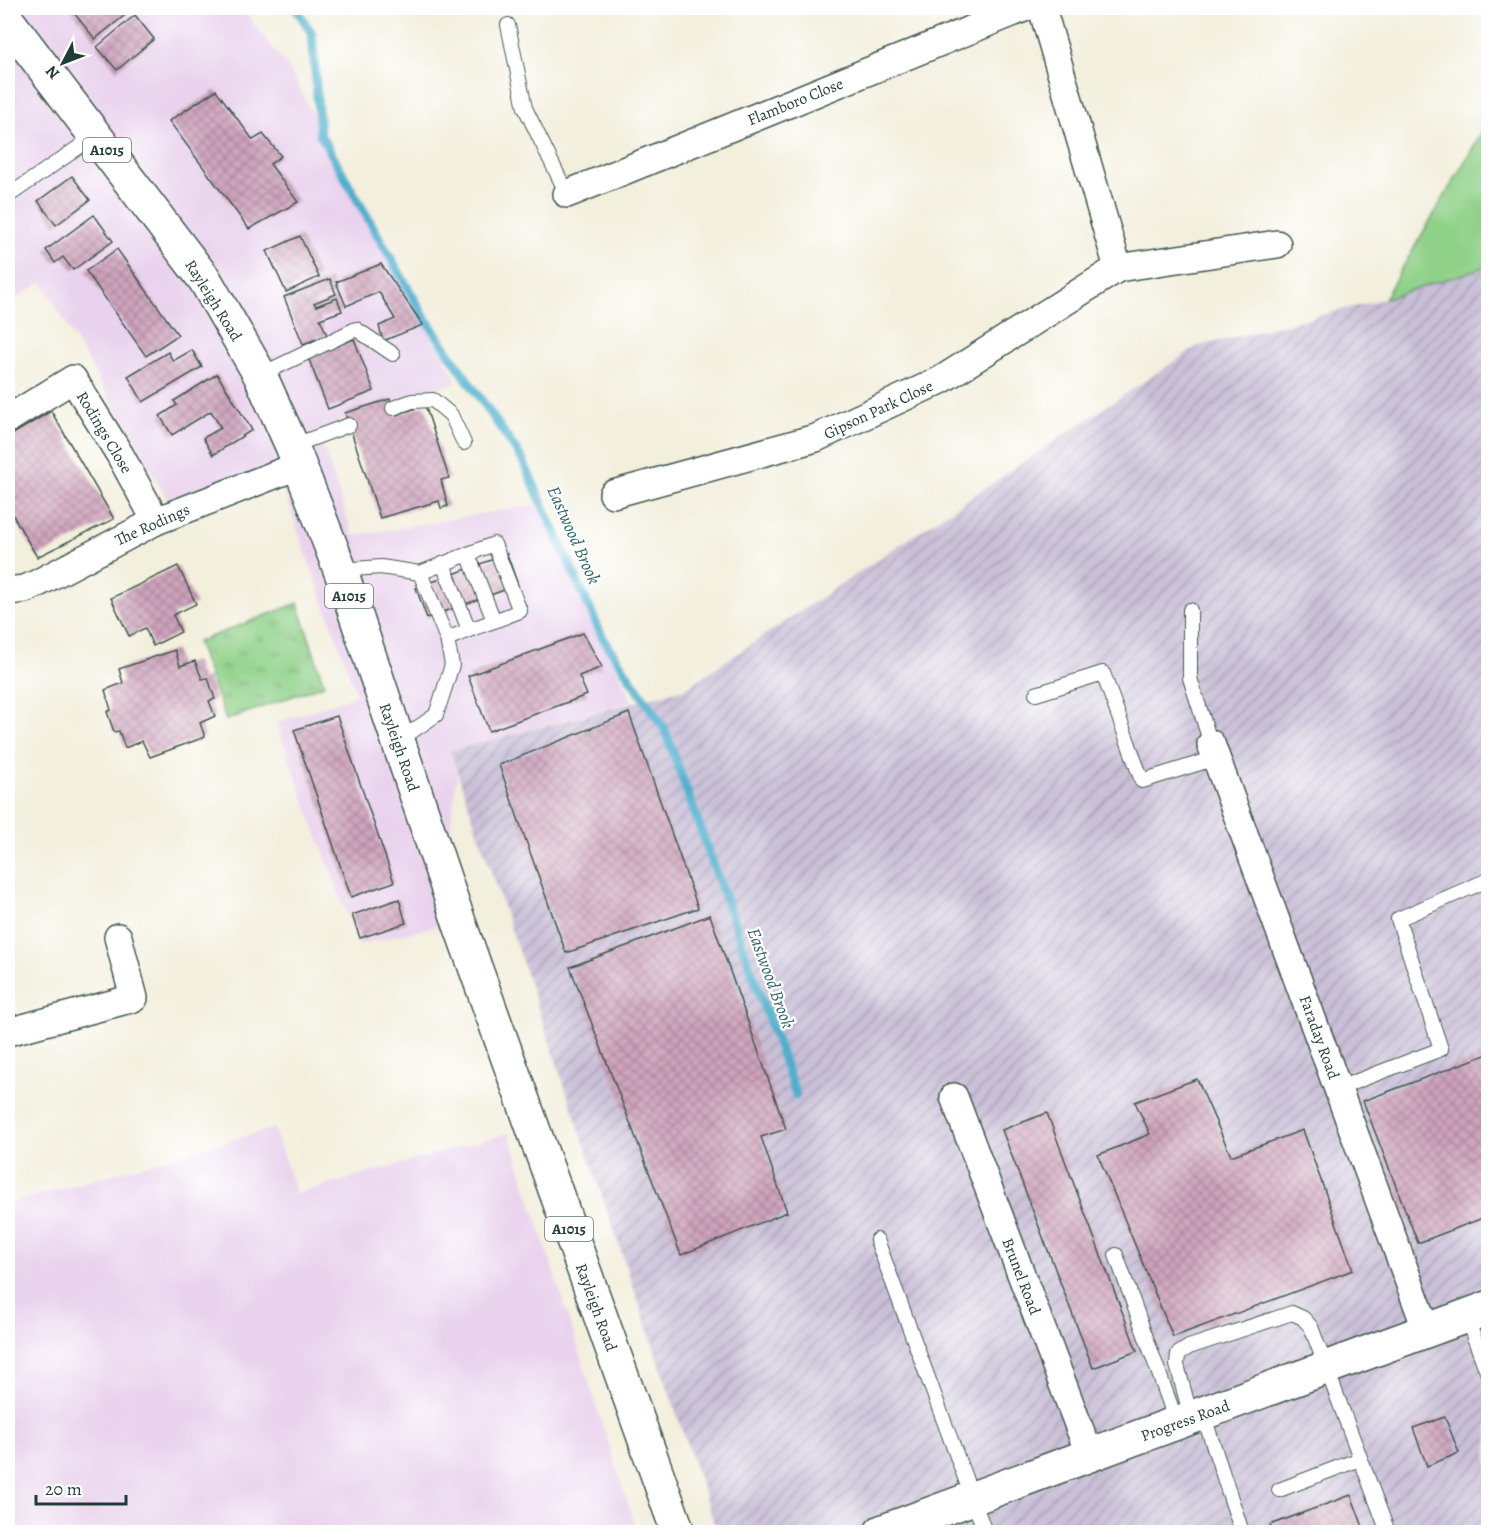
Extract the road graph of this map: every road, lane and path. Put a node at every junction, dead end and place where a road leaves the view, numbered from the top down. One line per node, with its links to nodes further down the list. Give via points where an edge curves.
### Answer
1 (1024, 8): 6 (street, Flamboro Close)
2 (1042, 8): 9 (street)
3 (8, 21): 5 (main road, Rayleigh Road / A1015)
4 (508, 25): 6 (lane, via 525,108)
5 (96, 135): 7 (lane); 11 (main road, Rayleigh Road / A1015, via 205,280)
6 (567, 194)
7 (8, 196)
8 (1277, 244): 9 (street, Gipson Park Close)
9 (1118, 268): 17 (street, Gipson Park Close, via 940,380 816,438)
10 (393, 354): 11 (lane, via 356,329)
11 (260, 375): 16 (main road, Rayleigh Road / A1015)
12 (393, 408): 15 (lane, via 412,401 433,400 451,415)
13 (8, 419): 18 (street, Rodings Close, via 73,379)
14 (349, 425): 16 (lane)
15 (464, 443)
16 (296, 455): 18 (street, The Rodings); 21 (main road, Rayleigh Road / A1015)
17 (613, 494)
18 (156, 521): 23 (street, The Rodings, via 38,583)
19 (468, 554): 20 (lane); 25 (lane); 25 (lane, via 494,544 520,611)
20 (443, 564): 22 (lane); 26 (lane)
21 (340, 570): 22 (lane, via 381,567); 29 (main road, Rayleigh Road / A1015)
22 (420, 573): 27 (lane)
23 (8, 591)
24 (1190, 610): 30 (lane, via 1190,678)
25 (494, 621): 26 (lane)
26 (469, 630): 27 (lane)
27 (447, 639): 29 (lane, via 452,665 436,715)
28 (1036, 694): 30 (lane, via 1103,673 1142,781)
29 (398, 741): 47 (main road, Rayleigh Road / A1015)
30 (1213, 751): 34 (street, Faraday Road)
31 (1488, 880): 34 (lane, via 1398,919 1441,1049)
32 (118, 937): 33 (street, via 134,998)
33 (8, 1032)
34 (1339, 1088): 39 (street, Faraday Road)
35 (954, 1097): 43 (street, Brunel Road)
36 (878, 1240): 46 (lane)
37 (1116, 1255): 42 (lane)
38 (1477, 1312): 39 (main road, Progress Road); 41 (lane)
39 (1427, 1331): 40 (main road, Progress Road)
40 (1325, 1368): 42 (main road, Progress Road); 42 (lane, via 1311,1327 1292,1313 1189,1347 1178,1354 1177,1365); 44 (lane)
41 (1488, 1374)
42 (1191, 1418): 43 (main road, Progress Road); 50 (lane)
43 (1090, 1456): 46 (main road, Progress Road)
44 (1360, 1459): 45 (lane); 51 (lane)
45 (1279, 1490)
46 (974, 1498): 48 (main road, Progress Road); 49 (lane)
47 (678, 1533)
48 (881, 1533)
49 (986, 1533)
50 (1242, 1533)
51 (1388, 1533)

